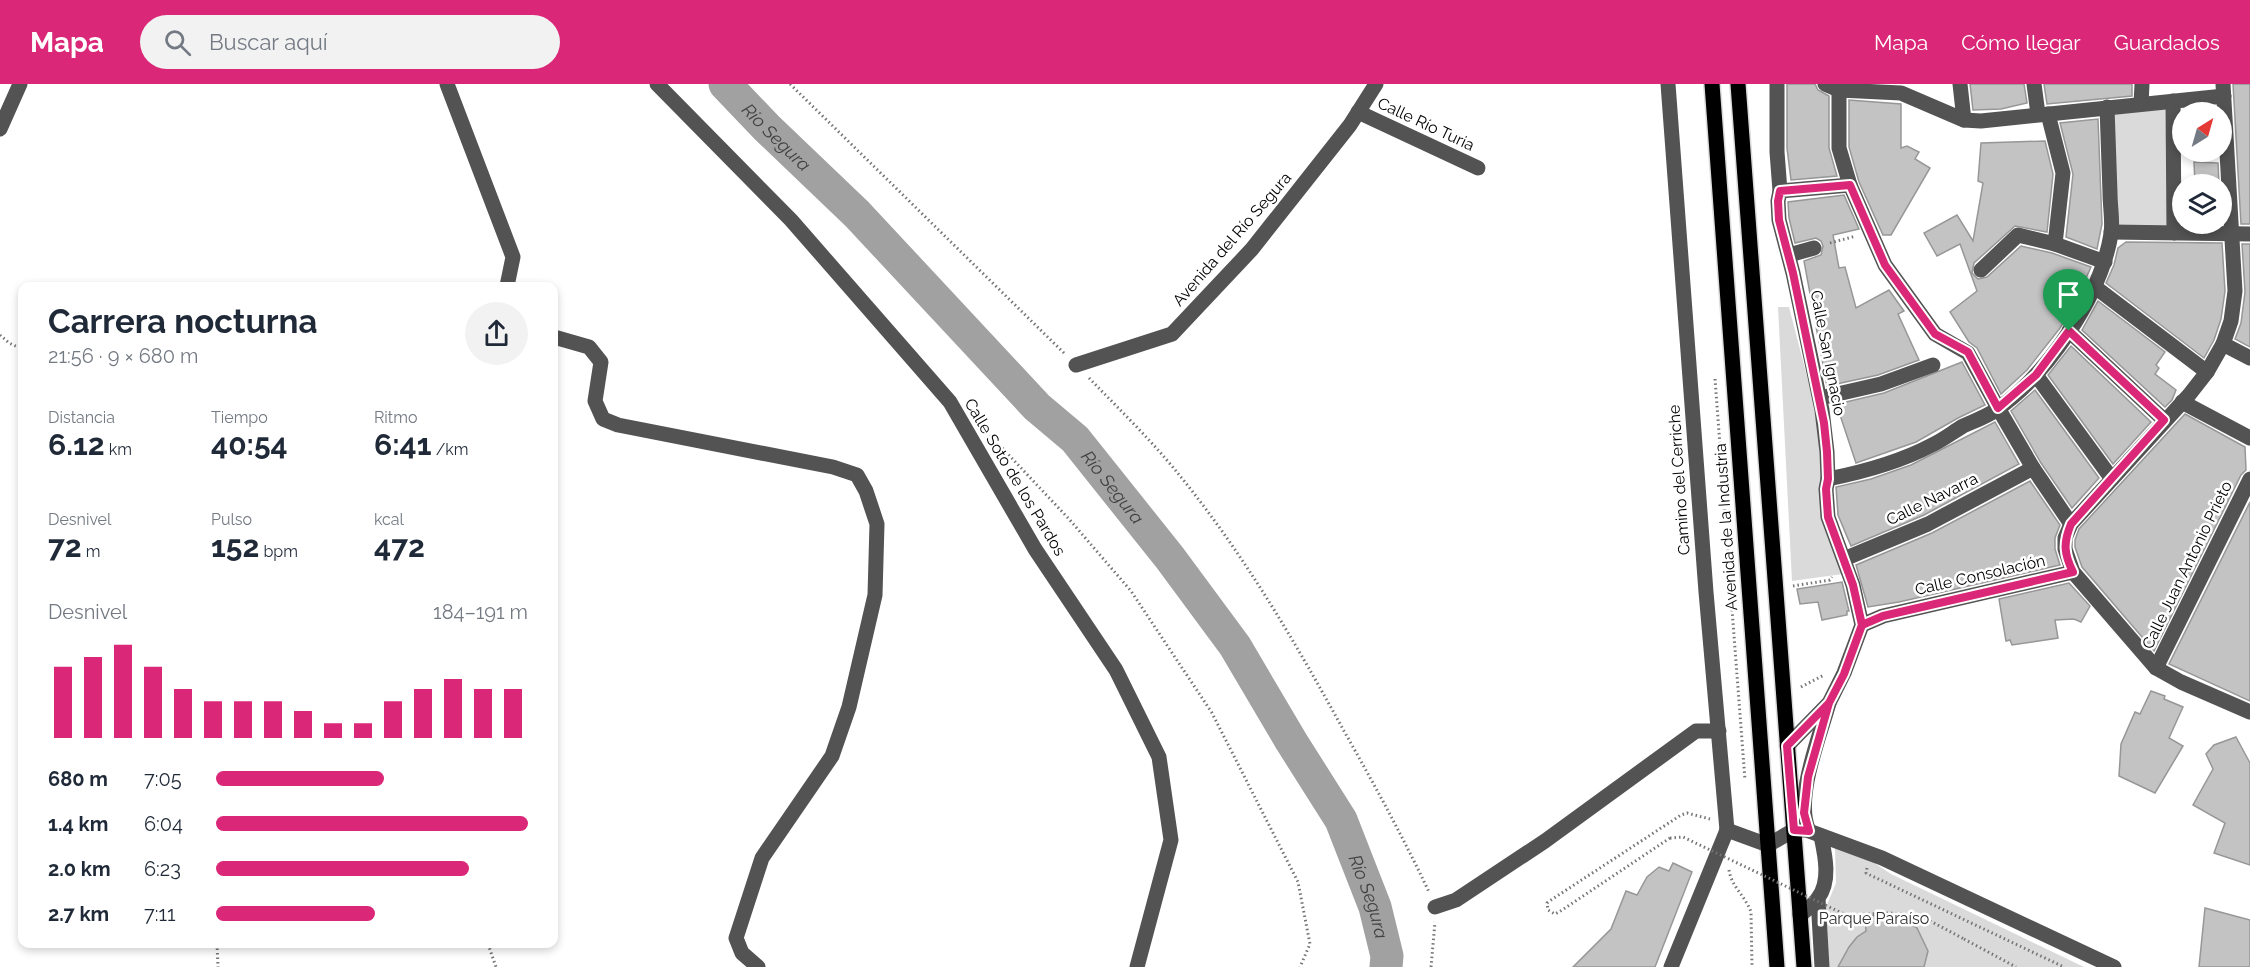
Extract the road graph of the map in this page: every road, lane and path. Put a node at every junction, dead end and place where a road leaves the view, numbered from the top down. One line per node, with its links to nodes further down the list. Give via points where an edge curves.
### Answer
1 (20, 84): 21 (street)
2 (447, 84): 37 (street, via 513,257)
3 (657, 84): 86 (street, Calle Soto de los Pardos, via 790,220 950,402 1035,549 1116,670 1159,757 1171,840)
4 (790, 84): 45 (path)
5 (1376, 84): 18 (street, Avenida del Río Segura)
6 (1668, 84): 70 (street, Camino del Cerriche)
7 (1712, 84): 74 (main road, Avenida de la Industria)
8 (1738, 84): 71 (main road)
9 (1777, 84): 26 (street, Calle San Ignacio)
10 (1960, 84): 20 (street)
11 (2034, 84): 19 (street)
12 (2142, 84): 16 (street)
13 (1832, 87): 20 (street, via 1900,93); 25 (street, via 1839,148)
14 (2223, 90): 15 (street); 24 (street)
15 (2174, 101): 16 (street); 23 (street)
16 (2141, 104): 17 (street)
17 (2107, 107): 19 (street); 28 (street)
18 (1358, 112): 22 (street, Calle Río Turia); 45 (street, Avenida del Río Segura, via 1252,249 1172,334)
19 (2043, 114): 20 (street, via 1991,121); 32 (street, via 2063,173)
20 (1964, 120)
21 (0, 129)
22 (1478, 168)
23 (2174, 174)
24 (2228, 174)
25 (1850, 185): 26 (street); 27 (street)
26 (1780, 191): 34 (street, Calle San Ignacio, via 1779,220)
27 (1870, 232): 33 (path); 51 (street, via 1885,265 1935,334 1968,352)
28 (2111, 232): 29 (street); 35 (street)
29 (2172, 233)
30 (2232, 234): 31 (street); 42 (street, via 2235,291)
31 (2250, 234)
32 (2055, 244): 35 (street); 36 (street, via 2018,235)
33 (1814, 248): 34 (street)
34 (1789, 255): 49 (street, Calle San Ignacio)
35 (2105, 262): 38 (street)
36 (1981, 270)
37 (508, 282)
38 (2095, 287): 39 (street); 47 (street)
39 (2069, 331): 48 (street); 52 (street)
40 (0, 335): 43 (path)
41 (558, 338): 85 (street, via 589,347 601,362 595,401 603,418 618,425 857,475 877,524 875,595 849,707 832,756 762,858 736,938 742,953)
42 (2223, 344): 44 (street); 47 (street)
43 (18, 347)
44 (2250, 358)
45 (1076, 365): 76 (path, via 1175,470 1235,549 1335,713 1406,844)
46 (1933, 365): 49 (street, via 1881,384)
47 (2207, 372): 50 (street)
48 (2036, 375): 51 (street); 57 (street)
49 (1820, 398): 56 (street, Calle San Ignacio)
50 (2182, 402): 52 (street); 54 (street)
51 (1998, 408): 55 (street); 56 (street, via 1931,446 1855,474)
52 (2164, 420): 57 (street)
53 (984, 430): 87 (path, via 1131,591 1212,713 1298,882 1310,944)
54 (2243, 435)
55 (2033, 468): 59 (street); 60 (street, Calle Navarra, via 1928,524)
56 (1828, 479): 60 (street, Calle San Ignacio, via 1828,517)
57 (2112, 479): 59 (street)
58 (2250, 479): 65 (street, Calle Juan Antonio Prieto)
59 (2071, 524): 61 (street, Calle Consolación, via 2064,549)
60 (1844, 559): 64 (street, Calle San Ignacio)
61 (2073, 572): 64 (street, Calle Consolación, via 1883,616); 65 (street)
62 (1833, 575): 63 (path, via 1830,580)
63 (1788, 588)
64 (1862, 625): 66 (street)
65 (2156, 668): 69 (street)
66 (1844, 674): 67 (path, via 1835,670); 68 (street)
67 (1796, 688)
68 (1829, 703): 71 (street); 73 (street, via 1808,777 1804,813)
69 (2250, 712)
70 (1719, 730): 72 (street, Camino del Cerriche); 76 (street, via 1696,731 1545,841 1456,900)
71 (1787, 746): 73 (main road)
72 (1732, 829): 74 (street); 78 (path, bridge, via 1687,813 1681,815 1551,900 1548,910 1559,912 1670,838 1679,836); 89 (street); 90 (path, via 1729,874 1751,912)
73 (1808, 832): 74 (street); 75 (street, via 1826,874); 77 (main road); 94 (street, via 1882,858)
74 (1768, 845): 91 (main road, Avenida de la Industria)
75 (1818, 899): 77 (street); 93 (street)
76 (1435, 907): 88 (path)
77 (1800, 915): 92 (main road)
78 (1846, 915): 79 (path, via 1854,921); 82 (path, bridge, via 1921,916)
79 (1865, 920)
80 (217, 948): 83 (path)
81 (489, 948): 84 (path)
82 (2014, 966)
83 (218, 967)
84 (496, 967)
85 (758, 967)
86 (1137, 967)
87 (1300, 967)
88 (1431, 967)
89 (1671, 967)
90 (1752, 967)
91 (1777, 967)
92 (1804, 967)
93 (1822, 967)
94 (2114, 967)

